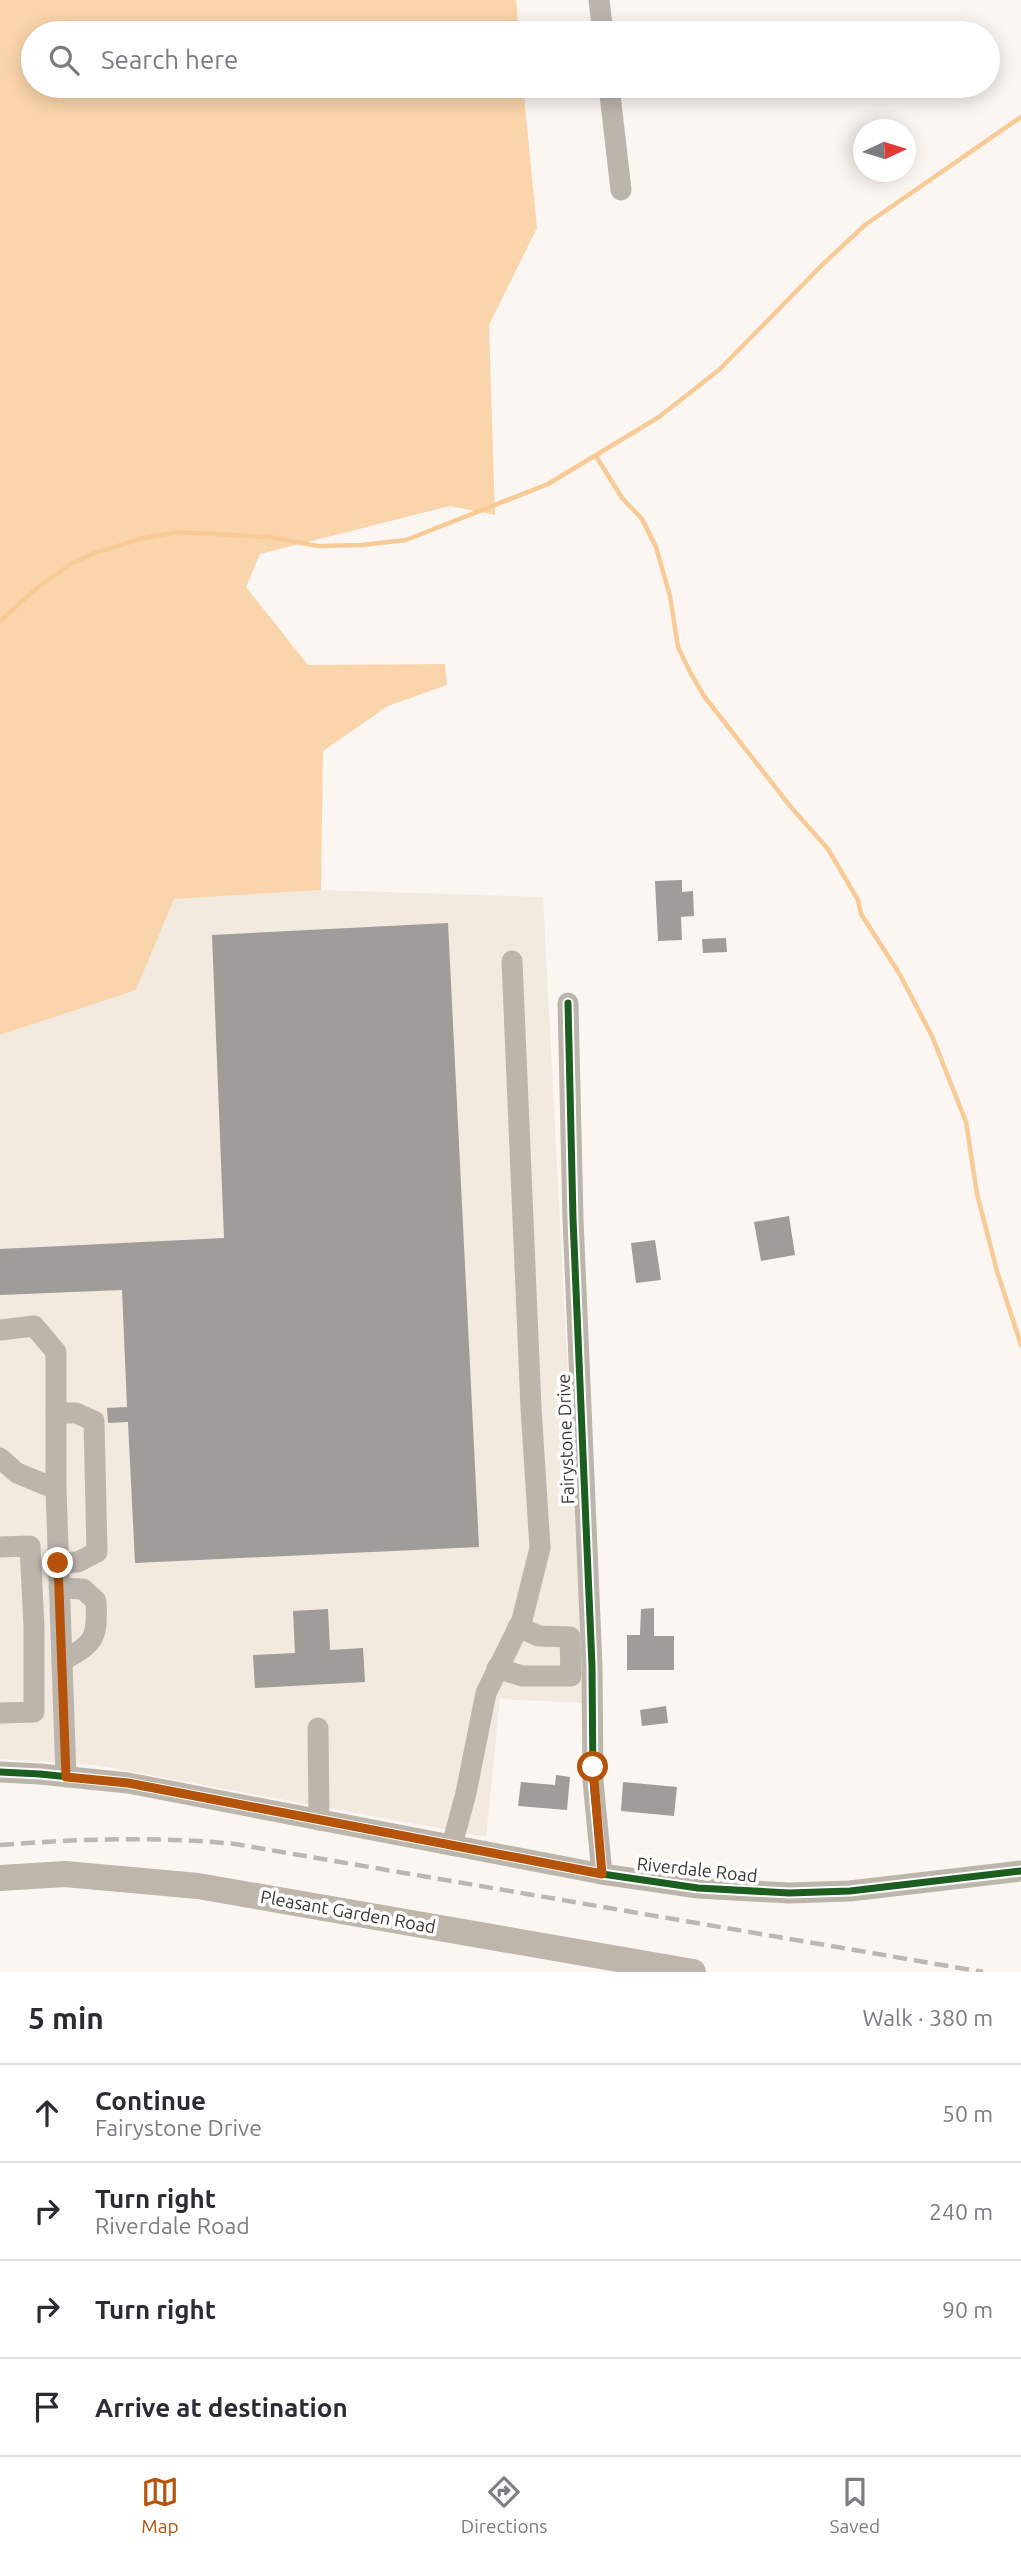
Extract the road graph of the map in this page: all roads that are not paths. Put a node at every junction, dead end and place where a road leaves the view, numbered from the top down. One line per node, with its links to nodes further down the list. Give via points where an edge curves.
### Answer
1 (599, 0): 2 (street)
2 (602, 21)
3 (610, 98): 4 (street)
4 (621, 190)
5 (512, 961): 14 (street, via 540,1548)
6 (568, 1003): 26 (street, Fairystone Drive, via 593,1781)
7 (0, 1330): 8 (street, via 34,1326 56,1352)
8 (56, 1413): 10 (street); 12 (street, via 76,1413 94,1421 97,1552 78,1562)
9 (0, 1458): 10 (street, via 18,1473)
10 (56, 1489): 12 (street)
11 (0, 1547): 15 (street, via 30,1546)
12 (58, 1563): 13 (street)
13 (59, 1588): 16 (street); 17 (street, via 83,1589 96,1601 98,1625 89,1646)
14 (518, 1627): 18 (street); 18 (street, via 539,1636 569,1637 570,1676 522,1676)
15 (34, 1628): 16 (street); 19 (street, via 34,1712)
16 (60, 1629): 17 (street)
17 (62, 1661): 22 (street)
18 (497, 1668): 24 (street, via 486,1693)
19 (0, 1713)
20 (318, 1728): 23 (street)
21 (0, 1772): 22 (street, Riverdale Road)
22 (66, 1777): 23 (street, Riverdale Road, via 128,1783)
23 (319, 1820): 24 (street, Riverdale Road)
24 (452, 1845): 26 (street, Riverdale Road)
25 (1021, 1871): 26 (street, Riverdale Road, via 850,1891 789,1893 733,1892)
26 (602, 1874)
27 (0, 1878): 28 (main road, Pleasant Garden Road, via 65,1874 198,1886)
28 (693, 1972)

